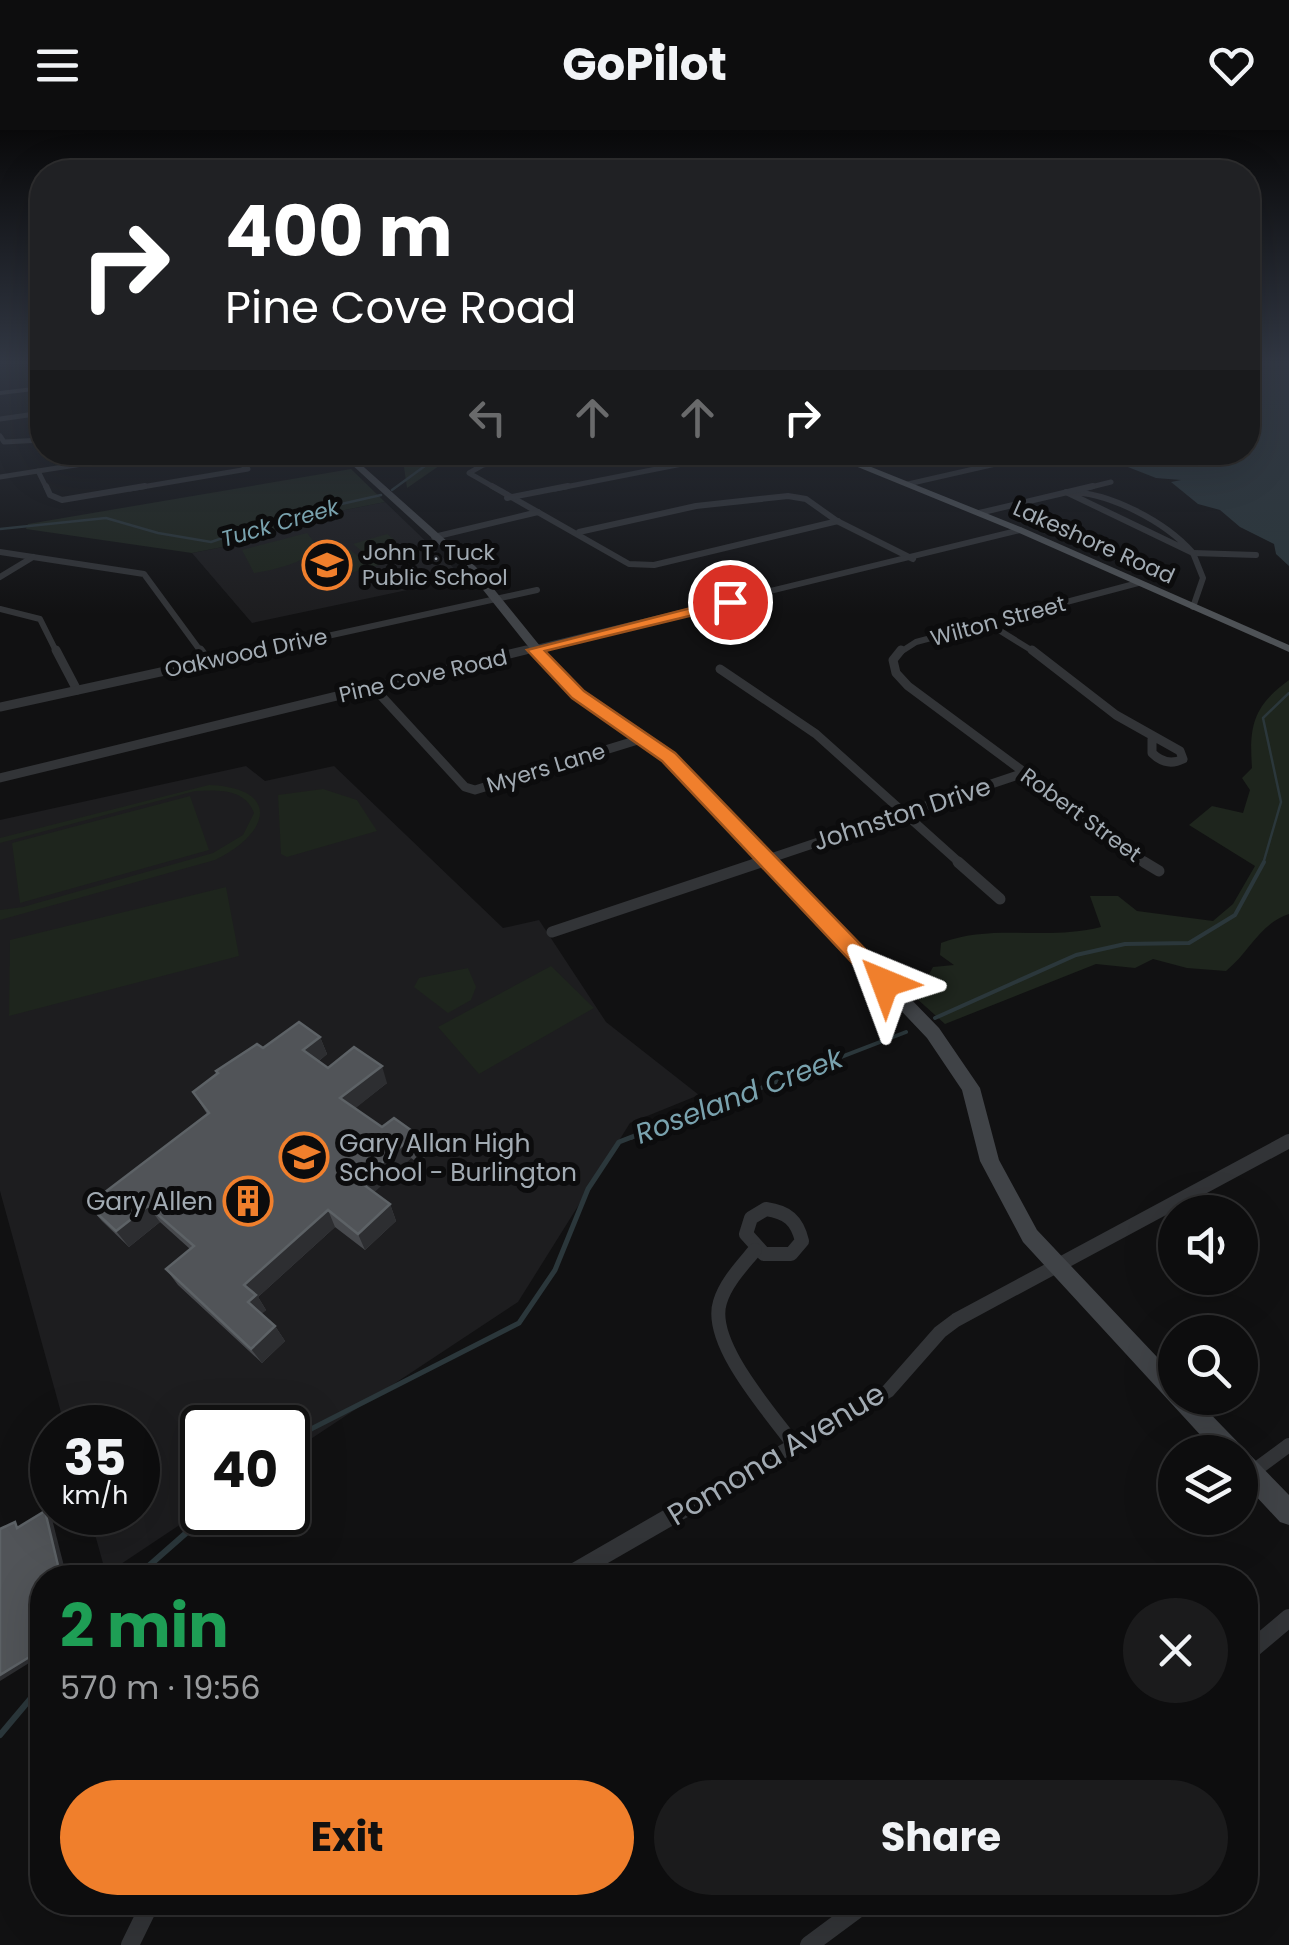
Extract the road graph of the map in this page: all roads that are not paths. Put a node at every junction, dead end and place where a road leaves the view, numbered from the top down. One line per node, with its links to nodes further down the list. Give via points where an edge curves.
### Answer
1 (76, 465): 8 (street)
2 (243, 465): 8 (street, via 248,469 62,500 50,495)
3 (357, 465): 19 (street)
4 (482, 465): 13 (street, via 469,473)
5 (676, 465): 13 (street)
6 (858, 465): 11 (main road, Lakeshore Road)
7 (994, 465): 11 (street)
8 (38, 471): 9 (street)
9 (0, 477)
10 (1111, 482): 12 (street)
11 (908, 484): 15 (main road, Lakeshore Road)
12 (1079, 489): 15 (street); 21 (street, via 1168,531); 21 (street, via 1066,492)
13 (507, 498): 14 (street)
14 (538, 512): 18 (street); 19 (street)
15 (979, 513): 17 (main road, Lakeshore Road)
16 (838, 521): 18 (street, via 808,500 783,496); 18 (street, via 640,566); 24 (street)
17 (1020, 530): 24 (street, Pine Cove Road); 26 (main road, Lakeshore Road)
18 (578, 532)
19 (434, 537): 28 (street, via 472,569)
20 (0, 552): 23 (street)
21 (1194, 554): 22 (street); 29 (street, via 1206,586)
22 (1256, 555)
23 (33, 557): 25 (street); 34 (street, via 144,574)
24 (912, 559): 33 (street, Pine Cove Road)
25 (0, 577)
26 (1138, 583): 29 (main road, Lakeshore Road); 31 (street, Wilton Street)
27 (537, 590): 28 (street, Oakwood Drive)
28 (493, 598): 33 (street); 34 (street, Oakwood Drive)
29 (1193, 607): 32 (main road, Lakeshore Road)
30 (0, 609): 38 (street, via 40,619)
31 (989, 624): 36 (street, Wilton Street, via 903,648 894,660); 41 (street)
32 (1289, 649)
33 (534, 650): 37 (street, Pine Cove Road); 40 (street, via 578,695)
34 (208, 661): 38 (street, Oakwood Drive)
35 (720, 669): 44 (street, via 816,734)
36 (908, 686): 42 (street, Robert Street)
37 (374, 688): 40 (street, Myers Lane, via 475,790); 43 (street, Pine Cove Road)
38 (76, 690): 39 (street, Oakwood Drive)
39 (0, 707)
40 (641, 739): 45 (street, via 668,757)
41 (1152, 739)
42 (1024, 773): 44 (street, Johnston Drive); 46 (street, Robert Street)
43 (0, 778)
44 (900, 814): 45 (street, Johnston Drive); 47 (street)
45 (766, 859): 48 (street, Johnston Drive); 51 (street, via 932,1033 971,1088 990,1161 1007,1196)
46 (1159, 871)
47 (1000, 898)
48 (552, 932)
49 (1289, 1141): 51 (street, Pomona Avenue)
50 (755, 1250): 55 (street, via 718,1307 718,1324)
51 (1056, 1267): 52 (street); 55 (street, Pomona Avenue, via 956,1320 888,1391)
52 (1158, 1375)
53 (1196, 1415): 54 (street)
54 (1216, 1435)
55 (794, 1445): 60 (street, Pomona Avenue)
56 (1289, 1445): 57 (street)
57 (1258, 1460)
58 (1258, 1481): 59 (street)
59 (1289, 1513)
60 (586, 1565)
61 (1289, 1618): 62 (street)
62 (1258, 1644)
63 (145, 1915): 65 (street)
64 (848, 1915): 66 (street)
65 (130, 1945)
66 (808, 1945)

